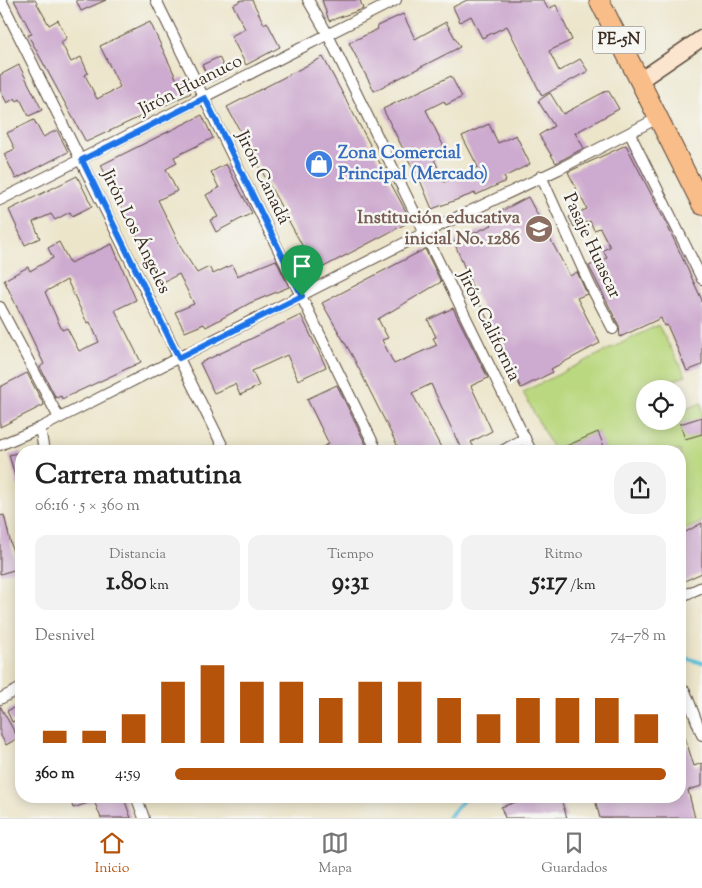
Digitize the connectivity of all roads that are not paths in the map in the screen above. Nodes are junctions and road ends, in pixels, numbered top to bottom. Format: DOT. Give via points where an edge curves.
graph roads {
  1 [pos="1,0"];
  2 [pos="156,0"];
  3 [pos="308,0"];
  4 [pos="396,0"];
  5 [pos="599,0"];
  6 [pos="327,33"];
  7 [pos="702,38"];
  8 [pos="640,81"];
  9 [pos="205,98"];
  10 [pos="658,118"];
  11 [pos="630,134"];
  12 [pos="82,160"];
  13 [pos="541,176"];
  14 [pos="0,200"];
  15 [pos="702,205"];
  16 [pos="424,233"];
  17 [pos="702,279"];
  18 [pos="302,296"];
  19 [pos="0,307"];
  20 [pos="613,330"];
  21 [pos="179,358"];
  22 [pos="59,418"];
  23 [pos="40,428"];
  24 [pos="525,438"];
  25 [pos="0,445"];
  26 [pos="43,445"];
  27 [pos="222,445"];
  28 [pos="374,445"];
  29 [pos="513,445"];
  30 [pos="528,445"];
  31 [pos="702,587"];
  32 [pos="686,594"];
  33 [pos="15,691"];
  34 [pos="686,694"];
  35 [pos="0,699"];
  36 [pos="702,735"];
  37 [pos="139,803"];
  38 [pos="144,818"];
  1 -- 12 [label="street, Jirón Los Ángeles"];
  2 -- 9 [label="street, Jirón Canadá"];
  3 -- 6 [label="street, Jirón California"];
  4 -- 6 [label="street, Jirón Huanuco"];
  5 -- 8 [label="highway, PE-5N"];
  6 -- 9 [label="street, Jirón Huanuco"];
  6 -- 16 [label="street, Jirón California"];
  7 -- 8 [label="street"];
  8 -- 10 [label="highway, PE-5N"];
  9 -- 12 [label="street, Jirón Huanuco"];
  9 -- 18 [label="street, Jirón Canadá"];
  10 -- 11 [label="street"];
  10 -- 15 [label="highway, PE-5N"];
  11 -- 13 [label="street"];
  11 -- 17 [label="street"];
  12 -- 14 [label="street, Jirón Huanuco"];
  12 -- 21 [label="street, Jirón Los Ángeles"];
  13 -- 16 [label="street"];
  13 -- 20 [label="street, Pasaje Huascar"];
  16 -- 18 [label="street"];
  16 -- 24 [label="street, Jirón California"];
  18 -- 21 [label="street"];
  18 -- 28 [label="street, Jirón Canadá"];
  19 -- 22 [label="street"];
  21 -- 22 [label="street"];
  21 -- 27 [label="street, Jirón Los Ángeles"];
  22 -- 23 [label="street"];
  23 -- 25 [label="street"];
  23 -- 26 [label="street"];
  24 -- 29 [label="street"];
  24 -- 30 [label="street, Jirón California"];
  31 -- 32 [label="street"];
  33 -- 35 [label="street"];
  34 -- 36 [label="street"];
  37 -- 38 [label="street"];
}
